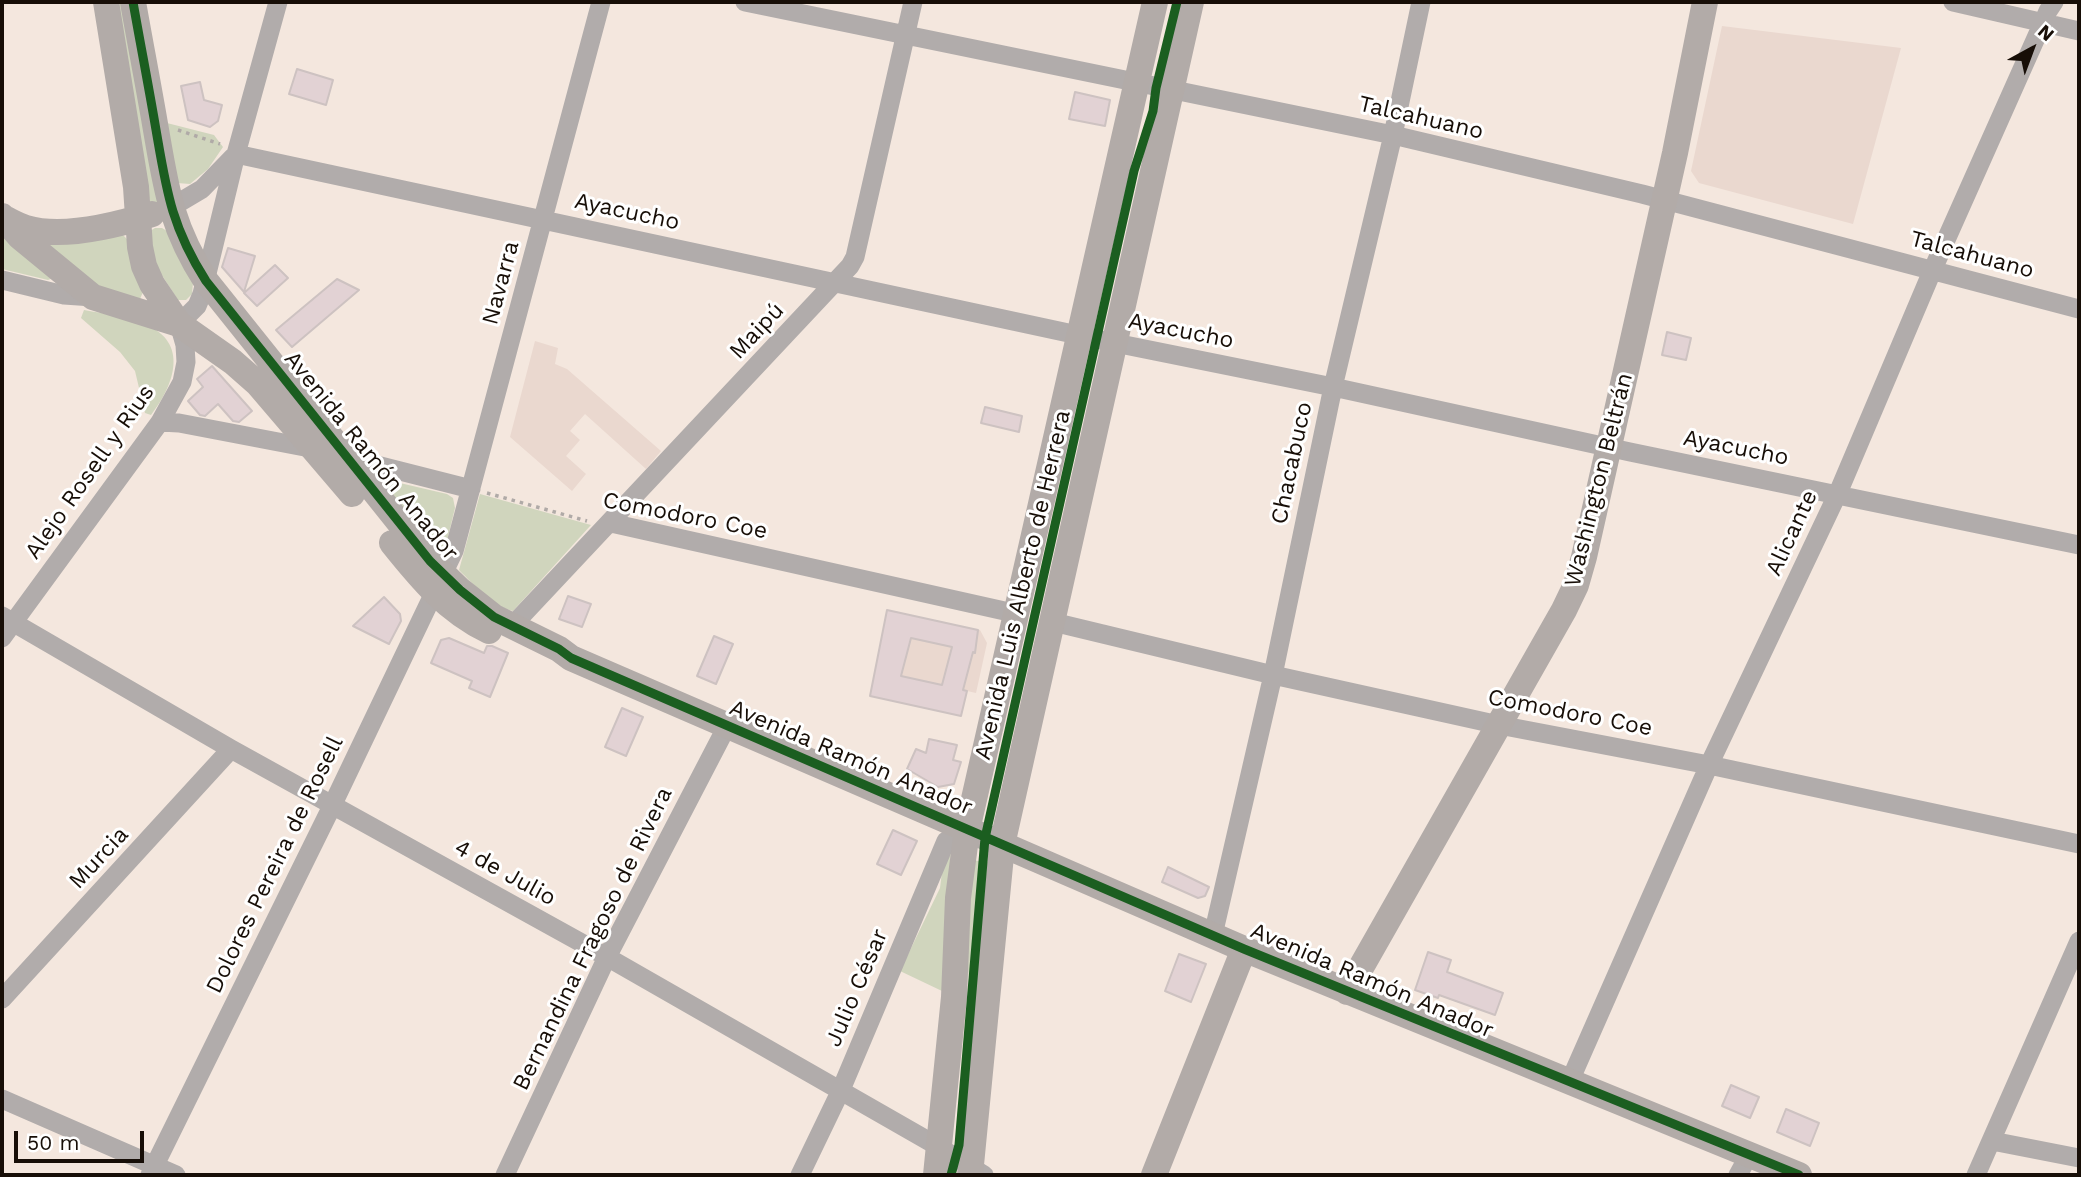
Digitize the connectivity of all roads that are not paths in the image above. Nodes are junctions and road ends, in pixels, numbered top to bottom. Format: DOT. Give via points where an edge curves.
graph roads {
  1 [pos="106,2"];
  2 [pos="133,2"];
  3 [pos="278,2"];
  4 [pos="601,2"];
  5 [pos="745,2"];
  6 [pos="913,2"];
  7 [pos="1155,2"];
  8 [pos="1191,2"];
  9 [pos="1421,2"];
  10 [pos="1705,2"];
  11 [pos="1953,2"];
  12 [pos="2054,2"];
  13 [pos="2043,23"];
  14 [pos="2079,31"];
  15 [pos="906,34"];
  16 [pos="1137,83"];
  17 [pos="1173,91"];
  18 [pos="1393,135"];
  19 [pos="236,154"];
  20 [pos="1664,200"];
  21 [pos="170,208"];
  22 [pos="3,217"];
  23 [pos="138,219"];
  24 [pos="542,219"];
  25 [pos="1933,269"];
  26 [pos="2,280"];
  27 [pos="206,281"];
  28 [pos="835,283"];
  29 [pos="93,297"];
  30 [pos="2079,309"];
  31 [pos="179,324"];
  32 [pos="1080,335"];
  33 [pos="1115,343"];
  34 [pos="1333,387"];
  35 [pos="160,422"];
  36 [pos="1608,447"];
  37 [pos="315,450"];
  38 [pos="345,457"];
  39 [pos="471,489"];
  40 [pos="1838,493"];
  41 [pos="611,523"];
  42 [pos="2079,545"];
  43 [pos="438,584"];
  44 [pos="1018,614"];
  45 [pos="1053,622"];
  46 [pos="5,625"];
  47 [pos="512,626"];
  48 [pos="571,658"];
  49 [pos="1273,676"];
  50 [pos="1499,725"];
  51 [pos="727,726"];
  52 [pos="231,749"];
  53 [pos="1709,765"];
  54 [pos="332,806"];
  55 [pos="967,830"];
  56 [pos="2079,844"];
  57 [pos="1002,845"];
  58 [pos="1213,935"];
  59 [pos="2079,941"];
  60 [pos="1244,949"];
  61 [pos="607,957"];
  62 [pos="1347,992"];
  63 [pos="2,999"];
  64 [pos="1569,1083"];
  65 [pos="840,1092"];
  66 [pos="2,1099"];
  67 [pos="1992,1141"];
  68 [pos="939,1147"];
  69 [pos="2079,1158"];
  70 [pos="1743,1165"];
  71 [pos="152,1171"];
  72 [pos="975,1173"];
  73 [pos="176,1175"];
  74 [pos="505,1175"];
  75 [pos="800,1175"];
  76 [pos="936,1175"];
  77 [pos="1154,1175"];
  78 [pos="1799,1175"];
  79 [pos="1976,1175"];
  1 -- 23 [label="street, Avenida Ramón Anador"];
  2 -- 21 [label="street, Avenida Ramón Anador"];
  3 -- 19 [label="street"];
  4 -- 24 [label="street, Navarra"];
  5 -- 15 [label="street, Talcahuano"];
  6 -- 15 [label="street, Maipú"];
  7 -- 16 [label="street, Avenida Luis Alberto de Herrera"];
  8 -- 17 [label="street, Avenida Luis Alberto de Herrera"];
  9 -- 18 [label="street, Chacabuco"];
  10 -- 20 [label="street, Washington Beltrán"];
  11 -- 13 [label="street"];
  12 -- 13 [label="street, Alicante"];
  13 -- 14 [label="street"];
  13 -- 25 [label="street, Alicante"];
  15 -- 16 [label="street, Talcahuano"];
  15 -- 28 [label="street, Maipú" via="855,257"];
  16 -- 17 [label="street, Talcahuano"];
  16 -- 32 [label="street, Avenida Luis Alberto de Herrera"];
  17 -- 18 [label="street, Talcahuano"];
  17 -- 33 [label="street, Avenida Luis Alberto de Herrera"];
  18 -- 20 [label="street, Talcahuano"];
  18 -- 34 [label="street, Chacabuco"];
  19 -- 21 [label="street" via="202,189"];
  19 -- 24 [label="street, Ayacucho"];
  19 -- 27 [label="street"];
  20 -- 25 [label="street, Talcahuano"];
  20 -- 36 [label="street, Washington Beltrán"];
  21 -- 23 [label="street"];
  21 -- 27 [label="street, Avenida Ramón Anador"];
  22 -- 23 [label="street" via="27,228 54,231"];
  22 -- 29 [label="street" via="20,237"];
  23 -- 31 [label="street, Avenida Ramón Anador" via="144,266"];
  24 -- 28 [label="street, Ayacucho"];
  24 -- 39 [label="street, Navarra"];
  25 -- 30 [label="street, Talcahuano"];
  25 -- 40 [label="street, Alicante"];
  26 -- 29 [label="street"];
  27 -- 31 [label="street" via="197,306"];
  27 -- 38 [label="street, Avenida Ramón Anador"];
  28 -- 32 [label="street, Ayacucho"];
  28 -- 41 [label="street, Maipú"];
  29 -- 31 [label="street"];
  31 -- 35 [label="street, Alejo Rosell y Rius" via="186,354 182,382"];
  31 -- 37 [label="street, Avenida Ramón Anador" via="258,384"];
  32 -- 33 [label="street, Ayacucho"];
  32 -- 44 [label="street, Avenida Luis Alberto de Herrera"];
  33 -- 34 [label="street, Ayacucho"];
  33 -- 45 [label="street, Avenida Luis Alberto de Herrera"];
  34 -- 36 [label="street, Ayacucho"];
  34 -- 49 [label="street, Chacabuco"];
  35 -- 37 [label="street"];
  35 -- 46 [label="street, Alejo Rosell y Rius"];
  36 -- 40 [label="street, Ayacucho"];
  36 -- 50 [label="street, Washington Beltrán" via="1576,585"];
  37 -- 43 [label="street, Avenida Ramón Anador"];
  38 -- 39 [label="street"];
  38 -- 43 [label="street, Avenida Ramón Anador"];
  39 -- 43 [label="street, Navarra" via="454,551"];
  40 -- 42 [label="street, Ayacucho"];
  40 -- 53 [label="street, Alicante"];
  41 -- 44 [label="street, Comodoro Coe"];
  41 -- 47 [label="street, Maipú"];
  43 -- 47 [label="street, Avenida Ramón Anador"];
  43 -- 48 [label="street, Avenida Ramón Anador" via="455,610 486,629 556,659"];
  43 -- 54 [label="street, Dolores Pereira de Rosell"];
  44 -- 55 [label="street, Avenida Luis Alberto de Herrera"];
  45 -- 49 [label="street, Comodoro Coe"];
  45 -- 57 [label="street, Avenida Luis Alberto de Herrera"];
  46 -- 52 [label="street, 4 de Julio"];
  47 -- 48 [label="street, Avenida Ramón Anador"];
  48 -- 51 [label="street, Avenida Ramón Anador"];
  49 -- 50 [label="street, Comodoro Coe"];
  49 -- 58 [label="street, Chacabuco"];
  50 -- 53 [label="street, Comodoro Coe"];
  50 -- 62 [label="street, Washington Beltrán"];
  51 -- 55 [label="street, Avenida Ramón Anador"];
  51 -- 61 [label="street, Bernandina Fragoso de Rivera"];
  52 -- 54 [label="street, 4 de Julio"];
  52 -- 63 [label="street, Murcia"];
  53 -- 56 [label="street, Comodoro Coe"];
  53 -- 64 [label="street, Alicante"];
  54 -- 61 [label="street, 4 de Julio"];
  54 -- 71 [label="street, Dolores Pereira de Rosell"];
  55 -- 57 [label="street, Avenida Ramón Anador"];
  55 -- 65 [label="street, Julio César" via="946,841"];
  55 -- 68 [label="street, Avenida Luis Alberto de Herrera"];
  57 -- 58 [label="street, Avenida Ramón Anador"];
  57 -- 72 [label="street, Avenida Luis Alberto de Herrera"];
  58 -- 60 [label="street, Avenida Ramón Anador"];
  59 -- 67 [label="street"];
  60 -- 62 [label="street, Avenida Ramón Anador"];
  60 -- 77 [label="street"];
  61 -- 65 [label="street, 4 de Julio"];
  61 -- 74 [label="street, Bernandina Fragoso de Rivera"];
  62 -- 64 [label="street, Avenida Ramón Anador"];
  64 -- 70 [label="street, Avenida Ramón Anador"];
  65 -- 68 [label="street, 4 de Julio"];
  65 -- 75 [label="street, Julio César"];
  66 -- 71 [label="street"];
  67 -- 69 [label="street"];
  67 -- 79 [label="street"];
  68 -- 72 [label="street, 4 de Julio"];
  68 -- 76 [label="street, Avenida Luis Alberto de Herrera"];
  70 -- 78 [label="street, Avenida Ramón Anador"];
  71 -- 73 [label="street"];
}
